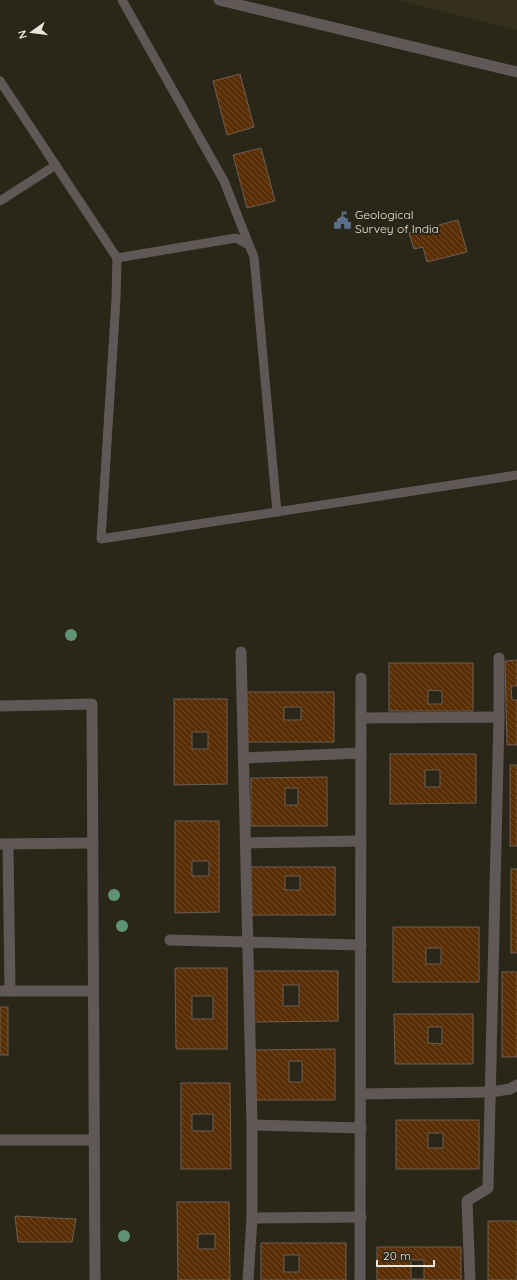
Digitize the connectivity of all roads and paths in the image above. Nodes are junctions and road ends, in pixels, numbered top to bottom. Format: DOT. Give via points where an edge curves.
graph roads {
  1 [pos="122,0"];
  2 [pos="219,0"];
  3 [pos="517,72"];
  4 [pos="0,81"];
  5 [pos="56,165"];
  6 [pos="0,201"];
  7 [pos="250,245"];
  8 [pos="117,258"];
  9 [pos="517,475"];
  10 [pos="277,512"];
  11 [pos="241,652"];
  12 [pos="499,658"];
  13 [pos="361,678"];
  14 [pos="0,706"];
  15 [pos="499,717"];
  16 [pos="361,718"];
  17 [pos="361,753"];
  18 [pos="243,758"];
  19 [pos="361,841"];
  20 [pos="246,843"];
  21 [pos="4,844"];
  22 [pos="93,844"];
  23 [pos="170,940"];
  24 [pos="248,942"];
  25 [pos="361,945"];
  26 [pos="5,991"];
  27 [pos="93,991"];
  28 [pos="515,1089"];
  29 [pos="491,1092"];
  30 [pos="361,1094"];
  31 [pos="252,1125"];
  32 [pos="361,1128"];
  33 [pos="0,1140"];
  34 [pos="94,1140"];
  35 [pos="361,1217"];
  36 [pos="252,1218"];
  37 [pos="95,1280"];
  38 [pos="248,1280"];
  39 [pos="360,1280"];
  40 [pos="470,1280"];
  1 -- 7 [label="lane" via="224,181"];
  2 -- 3 [label="street"];
  4 -- 5 [label="lane"];
  5 -- 6 [label="lane"];
  5 -- 8 [label="lane"];
  7 -- 8 [label="lane" via="236,238"];
  7 -- 10 [label="lane" via="254,257"];
  8 -- 10 [label="lane" via="101,539"];
  9 -- 10 [label="lane"];
  11 -- 18 [label="street"];
  12 -- 15 [label="street"];
  13 -- 16 [label="street"];
  14 -- 22 [label="street" via="92,704"];
  15 -- 16 [label="street"];
  15 -- 29 [label="street"];
  16 -- 17 [label="street"];
  17 -- 18 [label="street"];
  17 -- 19 [label="street"];
  18 -- 20 [label="street"];
  19 -- 20 [label="street"];
  19 -- 25 [label="street"];
  20 -- 24 [label="street"];
  21 -- 22 [label="street"];
  21 -- 26 [label="street"];
  22 -- 27 [label="street"];
  23 -- 24 [label="street"];
  24 -- 25 [label="street"];
  24 -- 31 [label="street"];
  25 -- 30 [label="street"];
  26 -- 27 [label="street"];
  27 -- 34 [label="street"];
  28 -- 29 [label="street"];
  29 -- 30 [label="street"];
  29 -- 40 [label="street" via="488,1188 467,1201"];
  30 -- 32 [label="street"];
  31 -- 32 [label="street"];
  31 -- 36 [label="street"];
  32 -- 35 [label="street"];
  33 -- 34 [label="street"];
  34 -- 37 [label="street"];
  35 -- 36 [label="street"];
  35 -- 39 [label="street"];
  36 -- 38 [label="street"];
}
